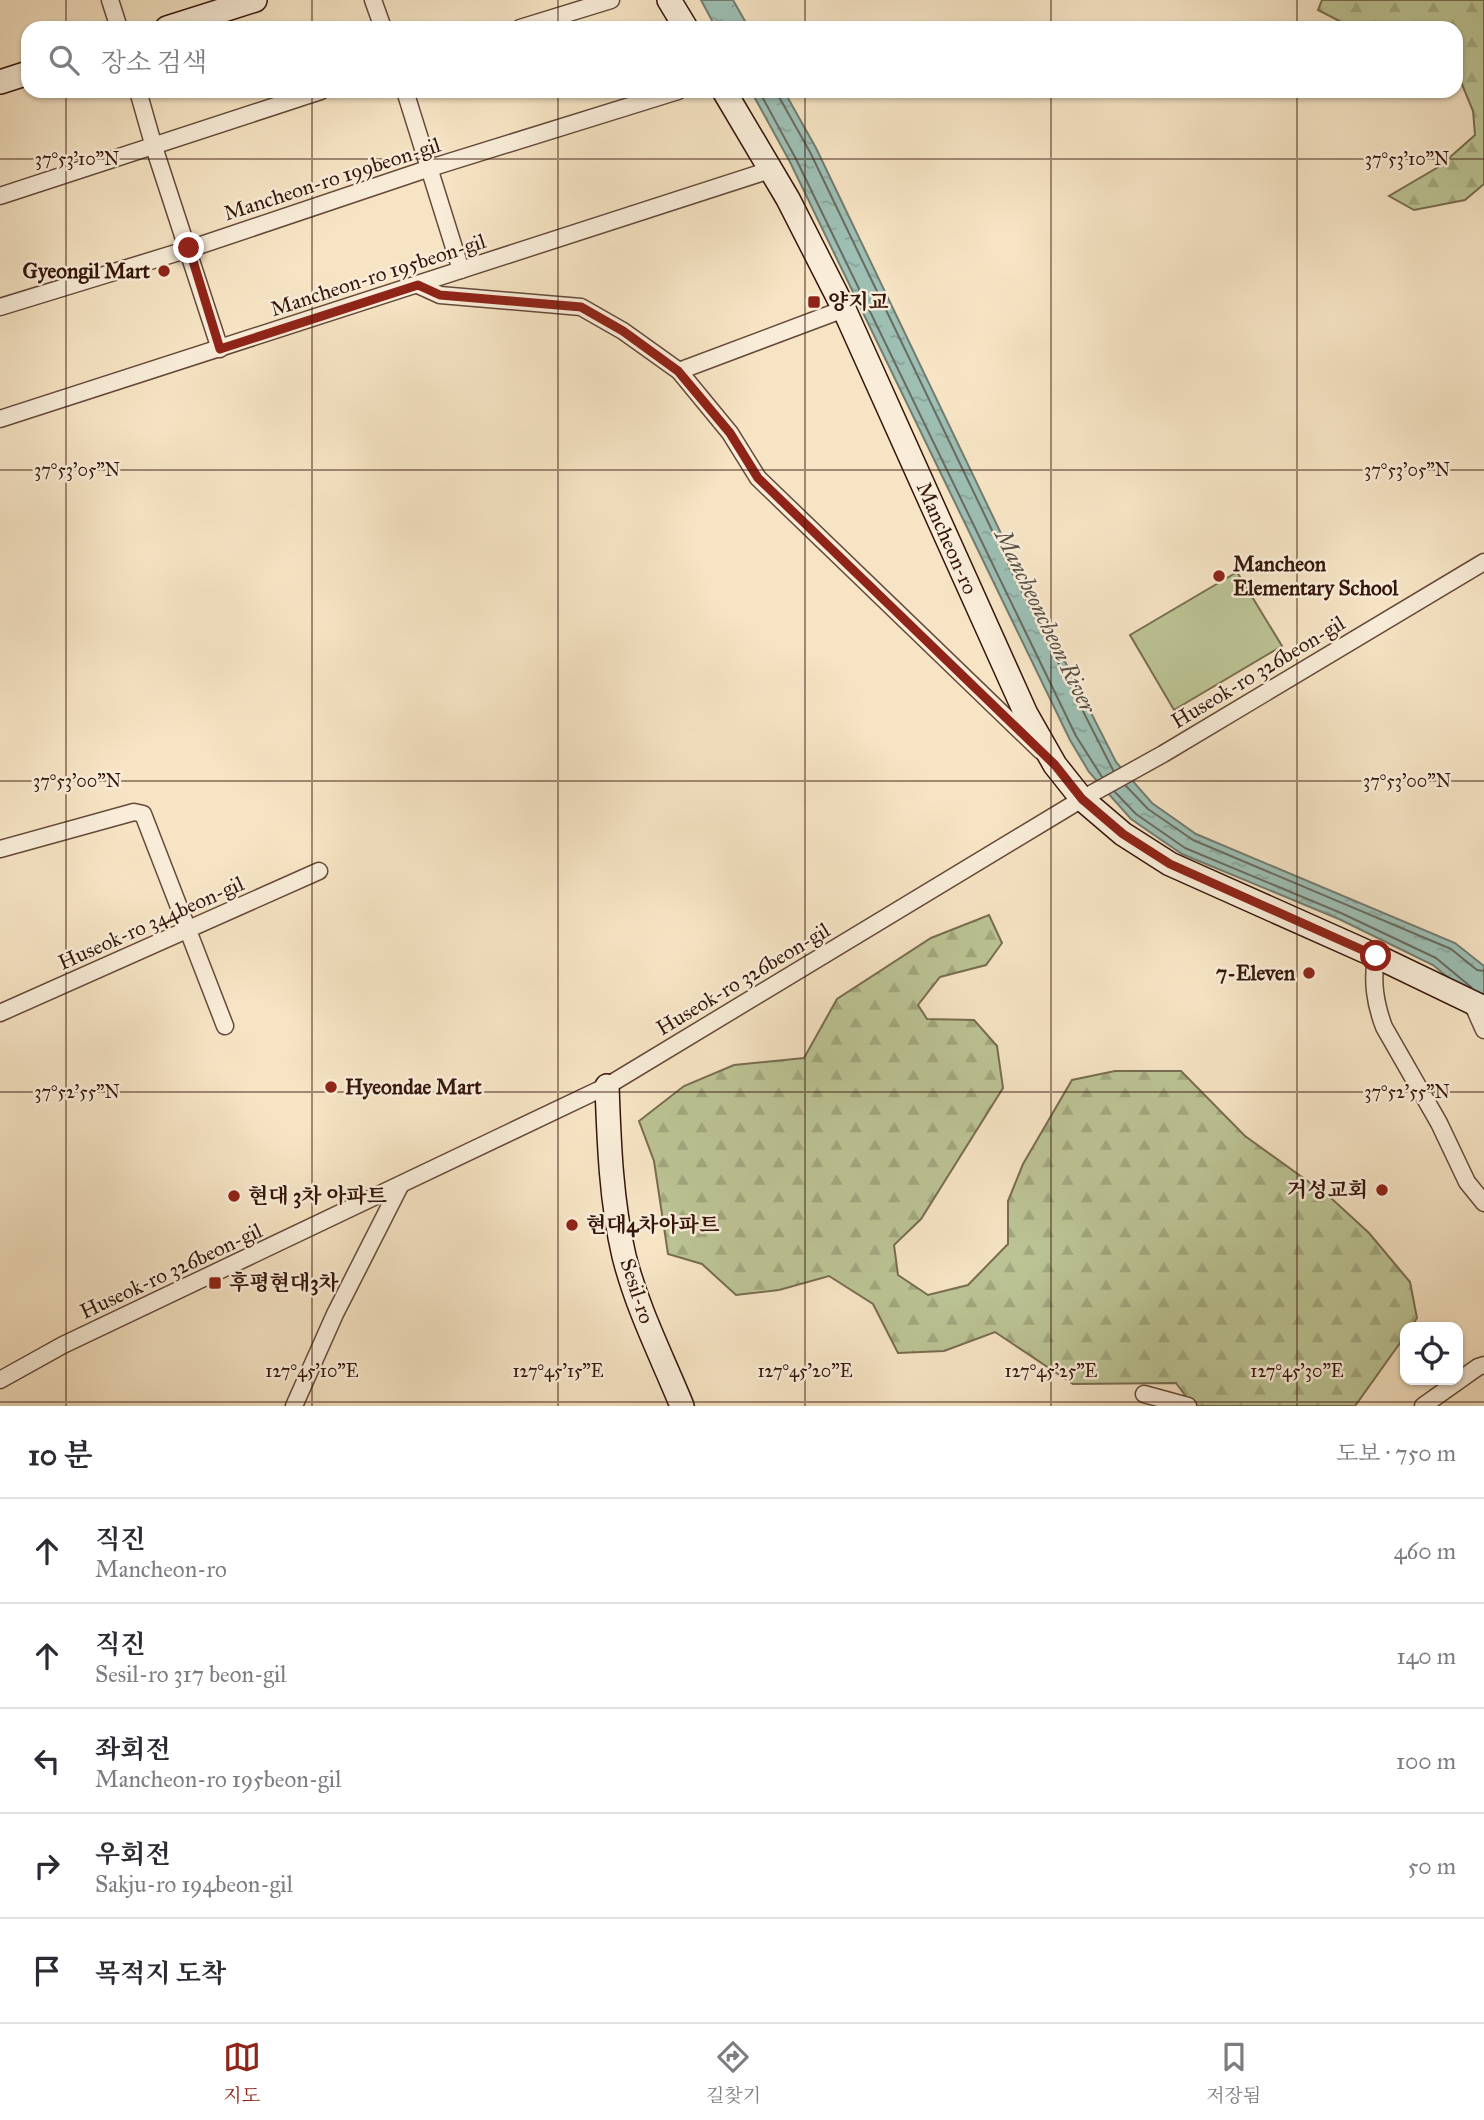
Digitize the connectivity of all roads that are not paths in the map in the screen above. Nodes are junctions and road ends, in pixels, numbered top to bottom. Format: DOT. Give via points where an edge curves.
graph roads {
  1 [pos="110,0"];
  2 [pos="255,0"];
  3 [pos="373,0"];
  4 [pos="611,0"];
  5 [pos="669,0"];
  6 [pos="118,21"];
  7 [pos="189,21"];
  8 [pos="380,21"];
  9 [pos="543,21"];
  10 [pos="682,21"];
  11 [pos="21,75"];
  12 [pos="0,82"];
  13 [pos="140,98"];
  14 [pos="300,98"];
  15 [pos="407,98"];
  16 [pos="655,98"];
  17 [pos="728,98"];
  18 [pos="153,147"];
  19 [pos="430,168"];
  20 [pos="770,170"];
  21 [pos="0,196"];
  22 [pos="189,248"];
  23 [pos="461,270"];
  24 [pos="418,285"];
  25 [pos="0,307"];
  26 [pos="844,309"];
  27 [pos="220,349"];
  28 [pos="678,371"];
  29 [pos="0,419"];
  30 [pos="1484,562"];
  31 [pos="1055,765"];
  32 [pos="1090,795"];
  33 [pos="0,849"];
  34 [pos="319,871"];
  35 [pos="188,929"];
  36 [pos="1376,956"];
  37 [pos="1481,1011"];
  38 [pos="0,1013"];
  39 [pos="225,1026"];
  40 [pos="607,1086"];
  41 [pos="400,1186"];
  42 [pos="1484,1203"];
  43 [pos="1484,1365"];
  44 [pos="0,1380"];
  45 [pos="1144,1394"];
  46 [pos="294,1406"];
  47 [pos="682,1406"];
  48 [pos="1188,1406"];
  49 [pos="1423,1406"];
  1 -- 6 [label="street"];
  2 -- 7 [label="street"];
  3 -- 8 [label="street"];
  4 -- 9 [label="street"];
  5 -- 10 [label="street"];
  11 -- 12 [label="street"];
  13 -- 18 [label="street"];
  14 -- 18 [label="street"];
  15 -- 19 [label="street"];
  16 -- 19 [label="street, Mancheon-ro 199beon-gil"];
  17 -- 20 [label="street, Mancheon-ro"];
  18 -- 21 [label="street"];
  18 -- 22 [label="street"];
  19 -- 22 [label="street, Mancheon-ro 199beon-gil"];
  19 -- 23 [label="street"];
  20 -- 23 [label="street, Mancheon-ro 195beon-gil"];
  20 -- 26 [label="street, Mancheon-ro"];
  22 -- 25 [label="street, Mancheon-ro 199beon-gil"];
  22 -- 27 [label="street"];
  23 -- 24 [label="street, Mancheon-ro 195beon-gil"];
  24 -- 27 [label="street, Mancheon-ro 195beon-gil"];
  24 -- 28 [label="street, Mancheon-ro" via="440,295 581,307"];
  26 -- 28 [label="street"];
  26 -- 31 [label="street, Mancheon-ro" via="1026,714"];
  27 -- 29 [label="street, Mancheon-ro 195beon-gil"];
  28 -- 31 [label="street, Mancheon-ro" via="730,433 758,478"];
  30 -- 32 [label="street, Huseok-ro 326beon-gil"];
  31 -- 32 [label="street, Mancheon-ro"];
  32 -- 36 [label="street, Mancheon-ro" via="1123,834 1170,864"];
  32 -- 40 [label="street, Huseok-ro 326beon-gil"];
  33 -- 35 [label="street" via="134,812 143,814"];
  34 -- 35 [label="street, Huseok-ro 344beon-gil"];
  35 -- 38 [label="street, Huseok-ro 344beon-gil"];
  35 -- 39 [label="street"];
  36 -- 37 [label="street, Mancheon-ro"];
  36 -- 42 [label="street" via="1373,978 1384,1027 1467,1182"];
  40 -- 41 [label="street, Huseok-ro 326beon-gil"];
  40 -- 47 [label="street, Sesil-ro" via="610,1165 624,1256"];
  41 -- 44 [label="street, Huseok-ro 326beon-gil" via="63,1345"];
  41 -- 46 [label="street"];
  43 -- 49 [label="street"];
  45 -- 48 [label="street"];
}
